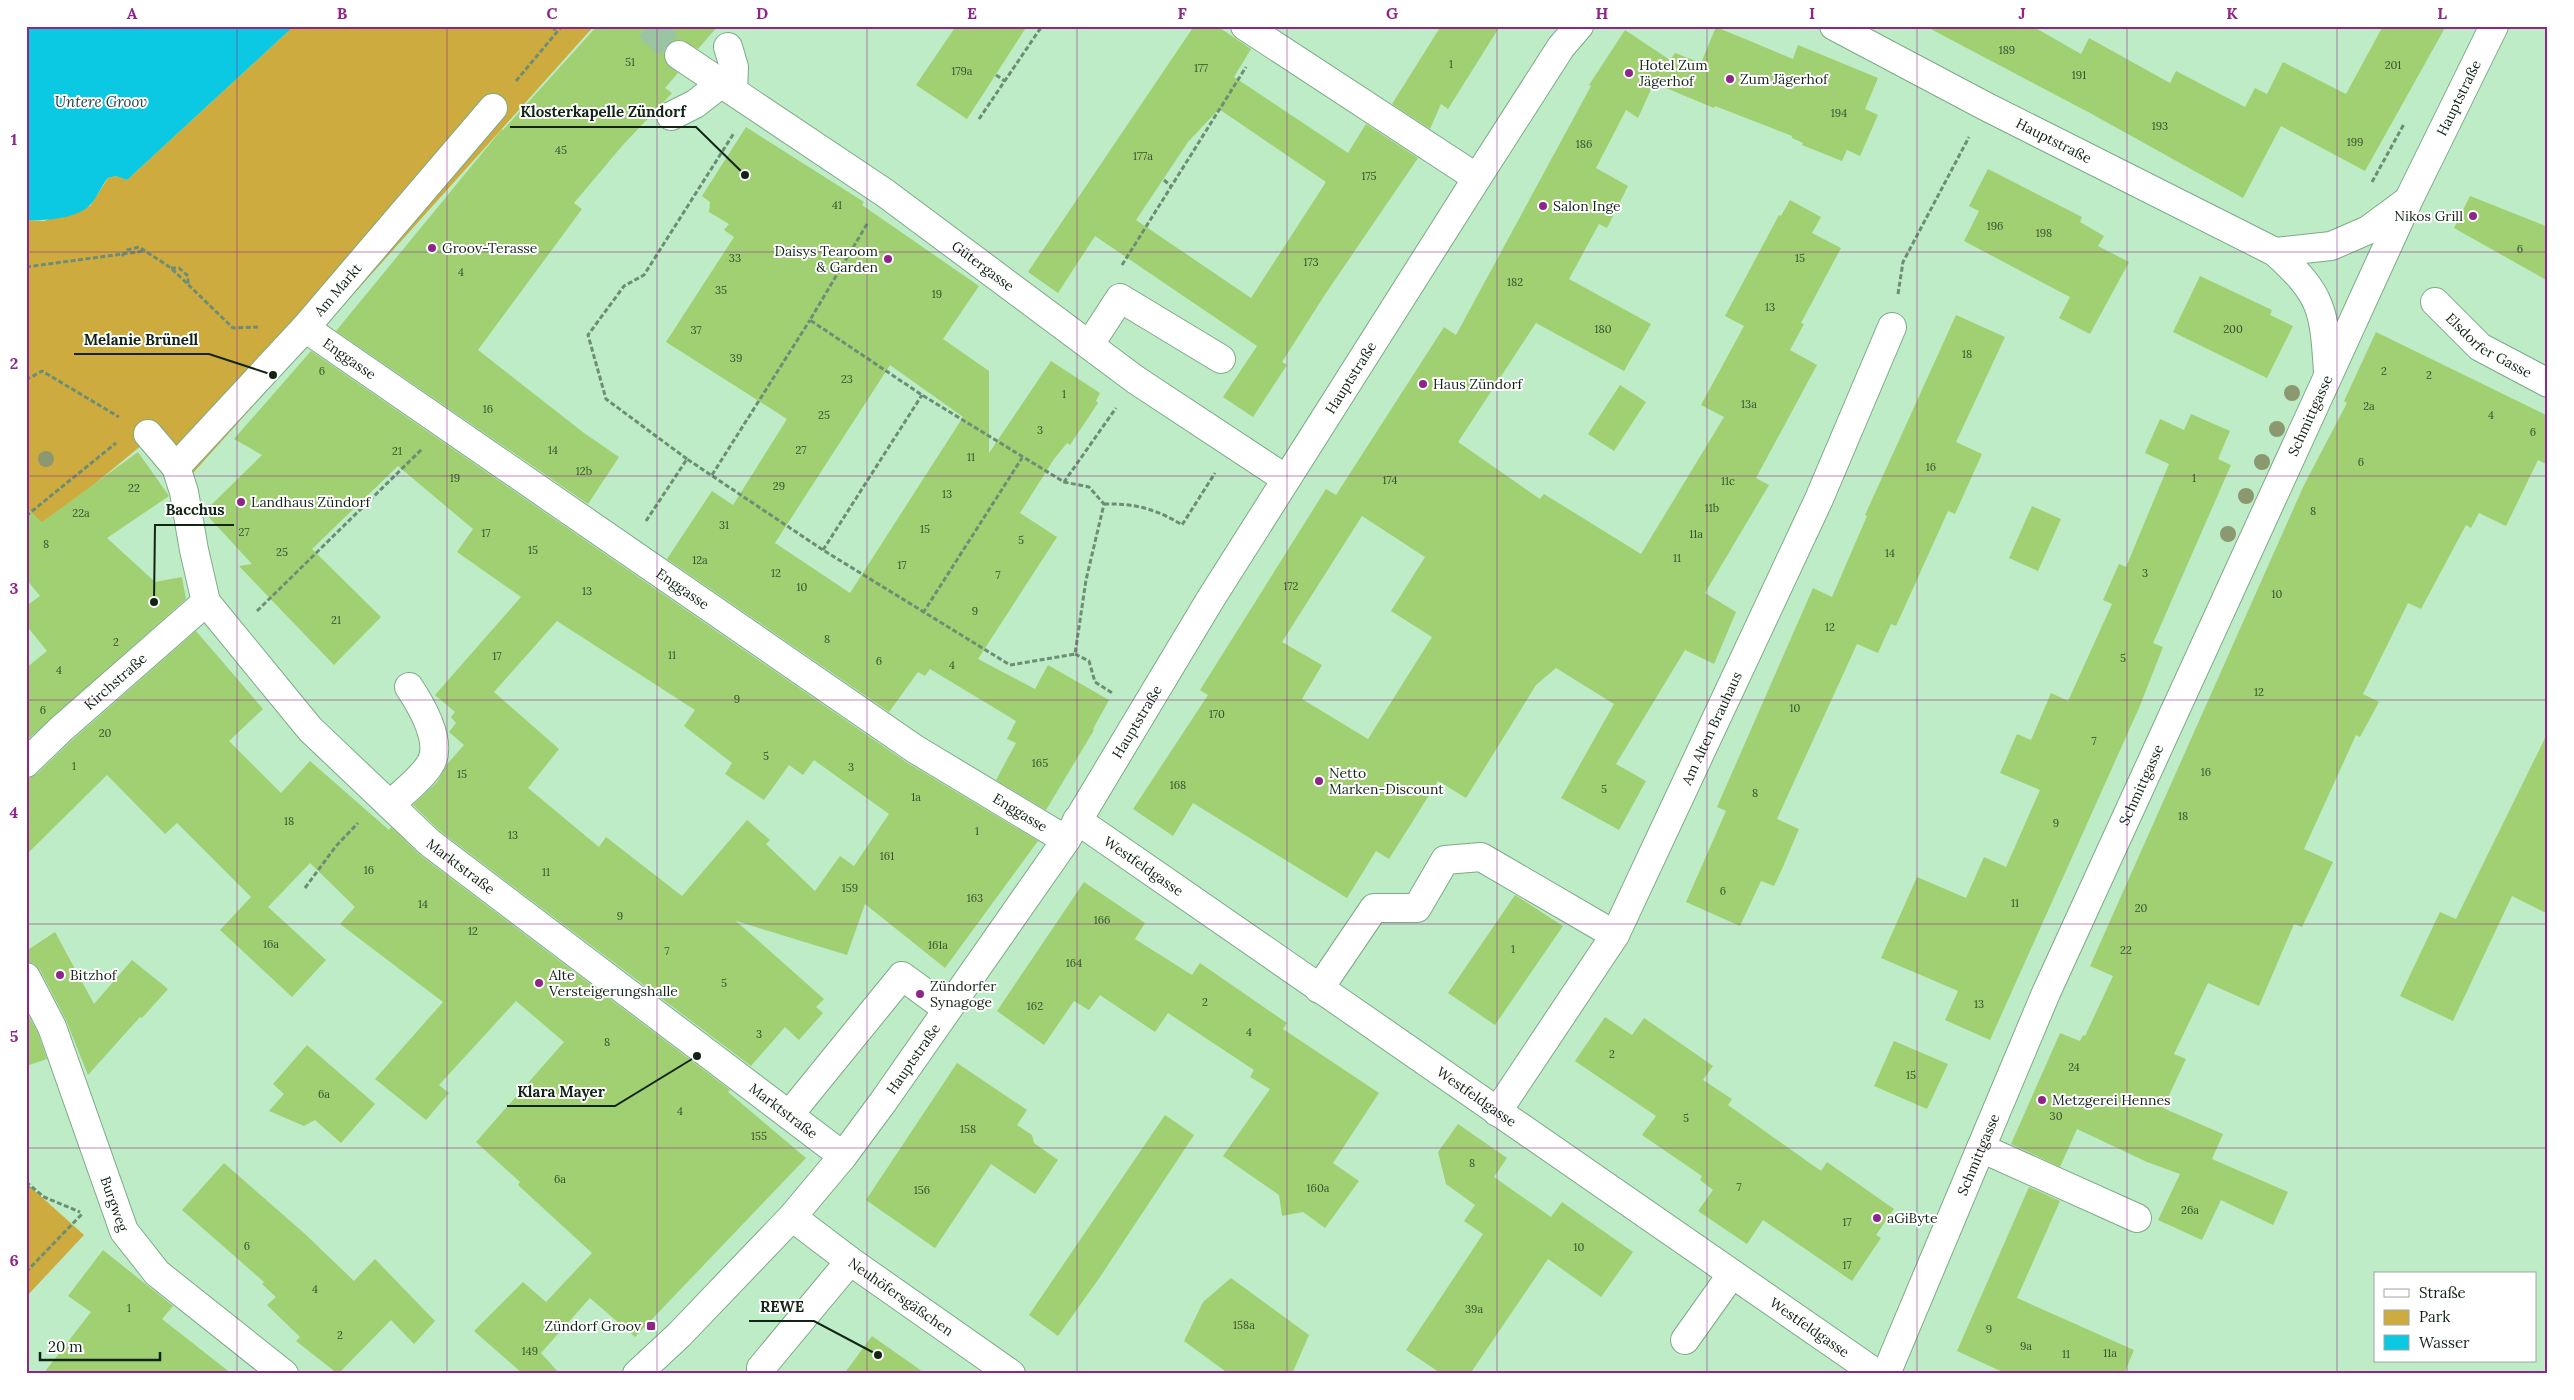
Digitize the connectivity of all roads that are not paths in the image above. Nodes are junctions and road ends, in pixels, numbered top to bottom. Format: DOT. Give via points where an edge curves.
graph roads {
  1 [pos="1579,26"];
  2 [pos="1834,26"];
  3 [pos="2494,26"];
  4 [pos="1254,32"];
  5 [pos="728,47"];
  6 [pos="679,55"];
  7 [pos="728,87"];
  8 [pos="493,108"];
  9 [pos="671,116"];
  10 [pos="1477,178"];
  11 [pos="2409,199"];
  12 [pos="2275,252"];
  13 [pos="2434,302"];
  14 [pos="1892,327"];
  15 [pos="304,328"];
  16 [pos="1090,344"];
  17 [pos="1221,360"];
  18 [pos="2328,377"];
  19 [pos="2548,383"];
  20 [pos="148,434"];
  21 [pos="180,479"];
  22 [pos="1286,479"];
  23 [pos="206,602"];
  24 [pos="408,687"];
  25 [pos="26,763"];
  26 [pos="386,801"];
  27 [pos="1071,830"];
  28 [pos="1615,935"];
  29 [pos="26,977"];
  30 [pos="1320,989"];
  31 [pos="947,1009"];
  32 [pos="1497,1112"];
  33 [pos="789,1115"];
  34 [pos="1981,1148"];
  35 [pos="843,1156"];
  36 [pos="792,1217"];
  37 [pos="2137,1218"];
  38 [pos="850,1262"];
  39 [pos="1732,1274"];
  40 [pos="1685,1340"];
  41 [pos="761,1368"];
  42 [pos="284,1374"];
  43 [pos="637,1374"];
  44 [pos="1011,1374"];
  45 [pos="1876,1374"];
  46 [pos="1886,1374"];
  1 -- 10 [label="street, Hauptstraße"];
  2 -- 12 [label="street, Hauptstraße"];
  3 -- 11 [label="street, Hauptstraße"];
  4 -- 10 [label="street"];
  5 -- 7 [label="street" via="734,67"];
  6 -- 7 [label="street, Gütergasse"];
  7 -- 9 [label="street"];
  7 -- 16 [label="street, Gütergasse" via="885,193"];
  8 -- 15 [label="street, Am Markt"];
  10 -- 22 [label="street, Hauptstraße"];
  11 -- 12 [label="street, Hauptstraße" via="2368,230 2331,246"];
  11 -- 18 [label="street, Schmittgasse"];
  12 -- 18 [label="street, Hauptstraße" via="2302,276 2316,297 2325,324"];
  13 -- 19 [label="street, Elsdorfer Gasse" via="2480,348"];
  14 -- 28 [label="street, Am Alten Brauhaus" via="1819,499"];
  15 -- 21 [label="street, Am Markt"];
  15 -- 27 [label="street, Enggasse" via="915,749"];
  16 -- 17 [label="street" via="1120,298"];
  16 -- 22 [label="street, Gütergasse" via="1136,380"];
  18 -- 34 [label="street, Schmittgasse" via="2046,993"];
  20 -- 21 [label="street"];
  21 -- 23 [label="street, Marktstraße"];
  22 -- 27 [label="street, Hauptstraße"];
  23 -- 25 [label="street, Kirchstraße"];
  23 -- 26 [label="street, Marktstraße" via="310,729"];
  24 -- 26 [label="street" via="426,712 433,751 430,765"];
  26 -- 33 [label="street, Marktstraße" via="430,843"];
  27 -- 30 [label="street, Westfeldgasse"];
  27 -- 31 [label="street, Hauptstraße"];
  28 -- 30 [label="street" via="1481,857 1445,860 1417,908 1374,908"];
  28 -- 32 [label="street, Am Alten Brauhaus"];
  29 -- 42 [label="street, Burgweg" via="52,1027 124,1231 157,1274"];
  30 -- 32 [label="street, Westfeldgasse"];
  31 -- 33 [label="street" via="902,976"];
  31 -- 35 [label="street, Hauptstraße"];
  32 -- 39 [label="street, Westfeldgasse"];
  33 -- 35 [label="street, Marktstraße"];
  34 -- 37 [label="street"];
  34 -- 46 [label="street, Schmittgasse"];
  35 -- 36 [label="street, Hauptstraße"];
  36 -- 38 [label="street, Neuhöfersgäßchen"];
  36 -- 43 [label="street, Hauptstraße"];
  38 -- 41 [label="street"];
  38 -- 44 [label="street, Neuhöfersgäßchen"];
  39 -- 40 [label="street"];
  39 -- 45 [label="street, Westfeldgasse"];
}
